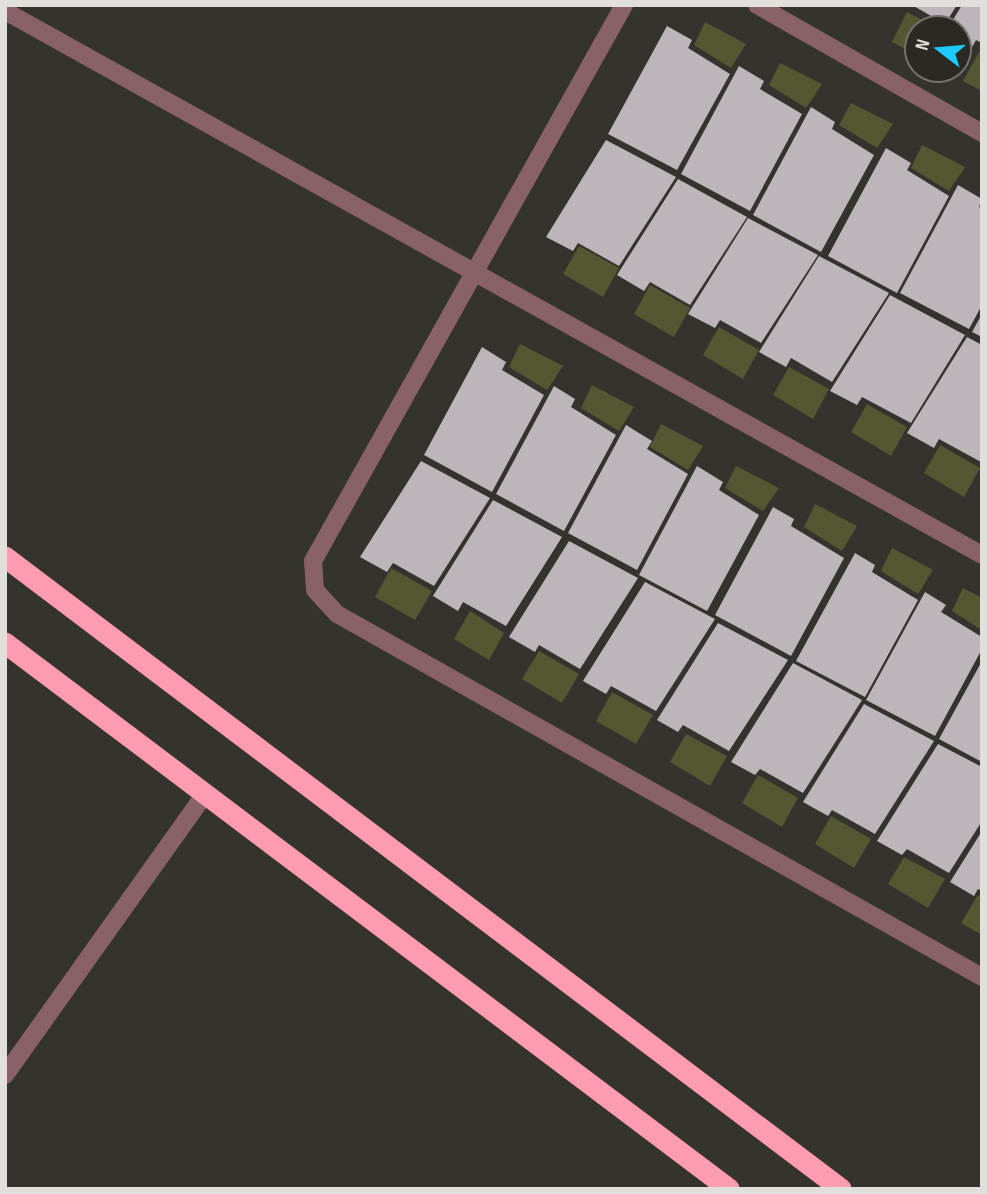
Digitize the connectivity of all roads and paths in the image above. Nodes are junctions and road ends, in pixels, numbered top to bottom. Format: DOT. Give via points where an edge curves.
graph roads {
  1 [pos="624,5"];
  2 [pos="757,5"];
  3 [pos="5,11"];
  4 [pos="982,133"];
  5 [pos="474,272"];
  6 [pos="982,555"];
  7 [pos="5,557"];
  8 [pos="5,643"];
  9 [pos="205,794"];
  10 [pos="982,977"];
  11 [pos="5,1075"];
  12 [pos="729,1189"];
  13 [pos="841,1189"];
  1 -- 5 [label="street"];
  2 -- 4 [label="street"];
  3 -- 5 [label="street"];
  5 -- 6 [label="street"];
  5 -- 10 [label="street" via="313,561 315,590 337,614"];
  7 -- 13 [label="highway"];
  8 -- 9 [label="highway"];
  9 -- 11 [label="street"];
  9 -- 12 [label="highway"];
}
